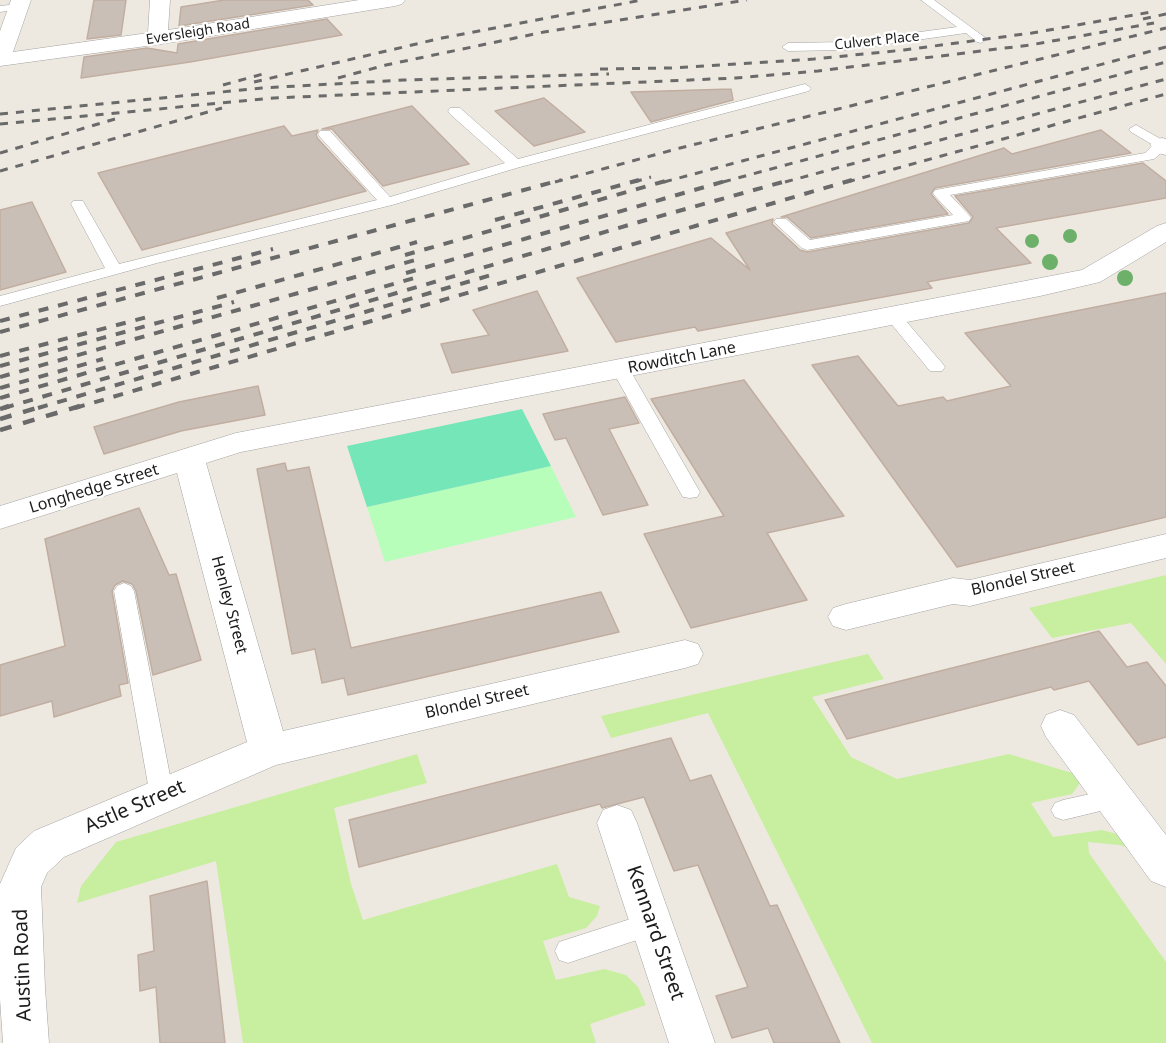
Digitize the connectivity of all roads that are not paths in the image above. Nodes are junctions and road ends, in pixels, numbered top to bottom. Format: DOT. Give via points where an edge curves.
graph roads {
  1 [pos="160,0"];
  2 [pos="395,0"];
  3 [pos="927,0"];
  4 [pos="13,5"];
  5 [pos="965,30"];
  6 [pos="161,38"];
  7 [pos="981,39"];
  8 [pos="788,48"];
  9 [pos="0,60"];
  10 [pos="805,88"];
  11 [pos="456,111"];
  12 [pos="1136,129"];
  13 [pos="325,134"];
  14 [pos="1165,145"];
  15 [pos="515,164"];
  16 [pos="387,202"];
  17 [pos="78,204"];
  18 [pos="781,222"];
  19 [pos="1166,231"];
  20 [pos="114,270"];
  21 [pos="0,301"];
  22 [pos="894,317"];
  23 [pos="936,367"];
  24 [pos="621,370"];
  25 [pos="189,459"];
  26 [pos="690,492"];
  27 [pos="0,518"];
  28 [pos="1166,546"];
  29 [pos="124,591"];
  30 [pos="846,617"];
  31 [pos="685,654"];
  32 [pos="1060,726"];
  33 [pos="269,750"];
  34 [pos="162,796"];
  35 [pos="1113,799"];
  36 [pos="1063,810"];
  37 [pos="618,824"];
  38 [pos="1166,868"];
  39 [pos="20,887"];
  40 [pos="652,924"];
  41 [pos="568,951"];
  42 [pos="26,1043"];
  43 [pos="692,1043"];
  1 -- 6 [label="street"];
  2 -- 6 [label="street, Eversleigh Road"];
  3 -- 5 [label="lane"];
  4 -- 9 [label="street"];
  5 -- 7 [label="lane"];
  5 -- 8 [label="lane, Culvert Place" via="857,45"];
  6 -- 9 [label="street, Eversleigh Road"];
  10 -- 15 [label="lane"];
  11 -- 15 [label="lane"];
  12 -- 14 [label="lane"];
  13 -- 16 [label="lane"];
  14 -- 18 [label="lane" via="1149,156 940,193 964,218 807,245"];
  15 -- 16 [label="lane"];
  16 -- 20 [label="lane"];
  17 -- 20 [label="lane"];
  19 -- 22 [label="street, Rowditch Lane" via="1091,276"];
  20 -- 21 [label="lane"];
  22 -- 23 [label="lane"];
  22 -- 24 [label="street, Rowditch Lane"];
  24 -- 25 [label="street, Rowditch Lane" via="236,442"];
  24 -- 26 [label="lane"];
  25 -- 27 [label="street, Longhedge Street"];
  25 -- 33 [label="street, Henley Street"];
  28 -- 30 [label="street, Blondel Street" via="970,593 953,591"];
  29 -- 34 [label="lane"];
  31 -- 33 [label="street, Blondel Street"];
  32 -- 35 [label="street"];
  33 -- 34 [label="street, Astle Street"];
  34 -- 39 [label="street, Astle Street" via="49,844 31,861"];
  35 -- 36 [label="lane"];
  35 -- 38 [label="street"];
  37 -- 40 [label="street, Kennard Street"];
  39 -- 42 [label="street, Austin Road"];
  40 -- 41 [label="lane"];
  40 -- 43 [label="street, Kennard Street"];
}
